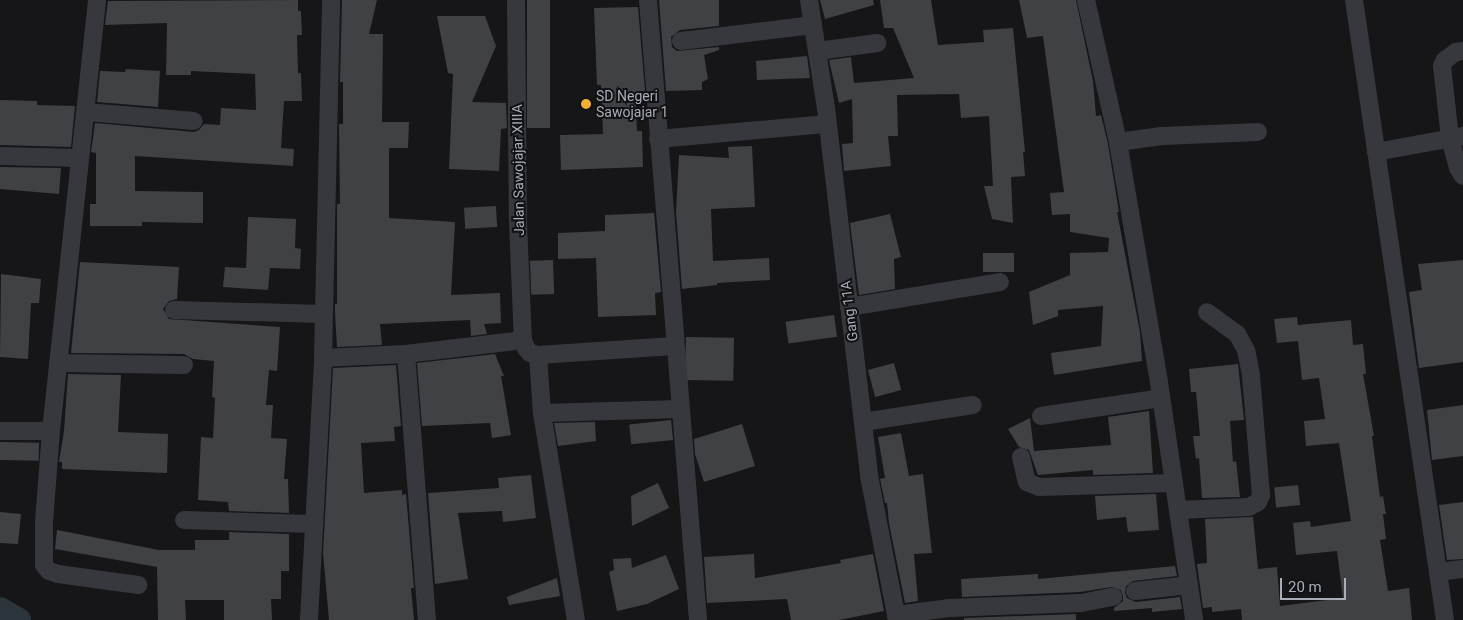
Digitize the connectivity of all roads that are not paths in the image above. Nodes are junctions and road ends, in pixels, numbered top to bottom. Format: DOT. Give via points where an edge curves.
graph roads {
  1 [pos="97,0"];
  2 [pos="331,0"];
  3 [pos="516,0"];
  4 [pos="648,0"];
  5 [pos="809,0"];
  6 [pos="1086,0"];
  7 [pos="1354,0"];
  8 [pos="812,25"];
  9 [pos="681,41"];
  10 [pos="877,43"];
  11 [pos="818,51"];
  12 [pos="1463,51"];
  13 [pos="86,112"];
  14 [pos="194,120"];
  15 [pos="827,124"];
  16 [pos="1258,132"];
  17 [pos="1457,137"];
  18 [pos="658,139"];
  19 [pos="1118,142"];
  20 [pos="1376,152"];
  21 [pos="0,156"];
  22 [pos="80,158"];
  23 [pos="1463,176"];
  24 [pos="1000,282"];
  25 [pos="849,307"];
  26 [pos="174,310"];
  27 [pos="1207,312"];
  28 [pos="323,314"];
  29 [pos="523,340"];
  30 [pos="674,346"];
  31 [pos="406,354"];
  32 [pos="538,355"];
  33 [pos="323,358"];
  34 [pos="58,363"];
  35 [pos="184,365"];
  36 [pos="1161,398"];
  37 [pos="973,405"];
  38 [pos="680,409"];
  39 [pos="542,413"];
  40 [pos="1041,416"];
  41 [pos="863,422"];
  42 [pos="0,431"];
  43 [pos="51,431"];
  44 [pos="1021,457"];
  45 [pos="1174,483"];
  46 [pos="1178,510"];
  47 [pos="184,520"];
  48 [pos="313,524"];
  49 [pos="1463,569"];
  50 [pos="1438,572"];
  51 [pos="138,585"];
  52 [pos="1189,585"];
  53 [pos="1135,591"];
  54 [pos="1113,597"];
  55 [pos="897,617"];
  56 [pos="309,620"];
  57 [pos="427,620"];
  58 [pos="576,620"];
  59 [pos="698,620"];
  60 [pos="1190,620"];
  61 [pos="1445,620"];
  1 -- 13 [label="street"];
  2 -- 28 [label="street"];
  3 -- 29 [label="street, Jalan Sawojajar XIIIA" via="518,223"];
  4 -- 18 [label="street"];
  5 -- 8 [label="street, Gang 11A"];
  6 -- 19 [label="street"];
  7 -- 20 [label="street"];
  8 -- 9 [label="street"];
  8 -- 11 [label="street, Gang 11A"];
  10 -- 11 [label="street"];
  11 -- 15 [label="street, Gang 11A"];
  12 -- 17 [label="street" via="1456,52 1442,66"];
  13 -- 14 [label="street"];
  13 -- 22 [label="street"];
  15 -- 18 [label="street"];
  15 -- 25 [label="street, Gang 11A"];
  16 -- 19 [label="street" via="1162,136"];
  17 -- 20 [label="street"];
  17 -- 23 [label="street" via="1456,163"];
  18 -- 30 [label="street"];
  19 -- 36 [label="street"];
  20 -- 50 [label="street"];
  21 -- 22 [label="street"];
  22 -- 34 [label="street"];
  24 -- 25 [label="street"];
  25 -- 41 [label="street, Gang 11A"];
  26 -- 28 [label="street"];
  27 -- 46 [label="street" via="1237,334 1246,350 1261,495 1258,502 1249,507"];
  28 -- 33 [label="street"];
  29 -- 31 [label="street"];
  29 -- 32 [label="street" via="530,353"];
  30 -- 32 [label="street"];
  30 -- 38 [label="street"];
  31 -- 33 [label="street"];
  31 -- 57 [label="street"];
  32 -- 39 [label="street"];
  33 -- 48 [label="street"];
  34 -- 35 [label="street"];
  34 -- 43 [label="street"];
  36 -- 40 [label="street"];
  36 -- 45 [label="street"];
  37 -- 41 [label="street"];
  38 -- 39 [label="street"];
  38 -- 59 [label="street"];
  39 -- 58 [label="street"];
  41 -- 55 [label="street, Gang 11A" via="870,482"];
  42 -- 43 [label="street"];
  43 -- 51 [label="street" via="44,565 49,572 58,574"];
  44 -- 45 [label="street" via="1027,482 1039,487"];
  45 -- 46 [label="street"];
  46 -- 52 [label="street"];
  47 -- 48 [label="street"];
  48 -- 56 [label="street"];
  49 -- 50 [label="street"];
  50 -- 61 [label="street"];
  52 -- 53 [label="street"];
  52 -- 60 [label="street"];
  54 -- 55 [label="street" via="1080,603 948,608"];
}
